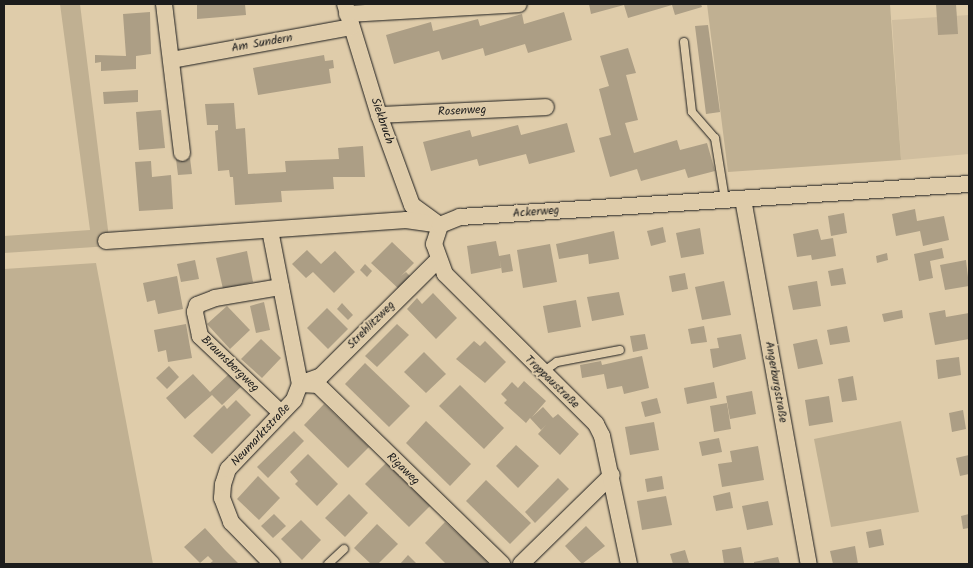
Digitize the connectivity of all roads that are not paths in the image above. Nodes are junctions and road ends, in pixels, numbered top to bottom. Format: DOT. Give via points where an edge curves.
graph roads {
  1 [pos="164,4"];
  2 [pos="519,4"];
  3 [pos="348,15"];
  4 [pos="684,42"];
  5 [pos="172,60"];
  6 [pos="546,107"];
  7 [pos="379,114"];
  8 [pos="182,153"];
  9 [pos="969,184"];
  10 [pos="743,199"];
  11 [pos="725,200"];
  12 [pos="440,225"];
  13 [pos="270,230"];
  14 [pos="106,241"];
  15 [pos="438,260"];
  16 [pos="281,287"];
  17 [pos="620,350"];
  18 [pos="543,372"];
  19 [pos="300,384"];
  20 [pos="281,413"];
  21 [pos="612,474"];
  22 [pos="344,549"];
  23 [pos="272,564"];
  24 [pos="328,564"];
  25 [pos="502,564"];
  26 [pos="521,564"];
  27 [pos="629,564"];
  28 [pos="810,564"];
  1 -- 5 [label="street"];
  2 -- 3 [label="street, Am Sundern"];
  3 -- 5 [label="street, Am Sundern"];
  3 -- 7 [label="street, Siekbruch"];
  4 -- 11 [label="lane" via="692,112 715,138"];
  5 -- 8 [label="street"];
  6 -- 7 [label="street, Rosenweg"];
  7 -- 12 [label="street, Siekbruch" via="412,205"];
  9 -- 10 [label="street, Ackerweg"];
  10 -- 11 [label="street, Ackerweg"];
  10 -- 28 [label="street, Angerburgstraße"];
  11 -- 12 [label="street, Ackerweg" via="460,217"];
  12 -- 13 [label="street, Ackerweg" via="406,220"];
  12 -- 15 [label="street, Troppaustraße" via="435,237"];
  13 -- 14 [label="street, Ackerweg"];
  13 -- 16 [label="street"];
  15 -- 18 [label="street, Troppaustraße" via="455,286"];
  15 -- 19 [label="street, Strehlitzweg" via="321,376"];
  16 -- 19 [label="street"];
  16 -- 20 [label="street, Braunsbergweg" via="215,298 197,305 195,312 200,336"];
  17 -- 18 [label="lane" via="557,362"];
  18 -- 21 [label="street, Troppaustraße" via="596,424"];
  19 -- 20 [label="street, Neumarktstraße" via="294,400"];
  19 -- 25 [label="street, Rigaweg" via="318,385"];
  20 -- 23 [label="street, Neumarktstraße" via="228,469 222,484 222,504 231,522"];
  21 -- 26 [label="street"];
  21 -- 27 [label="street, Troppaustraße"];
  22 -- 24 [label="lane"];
}
